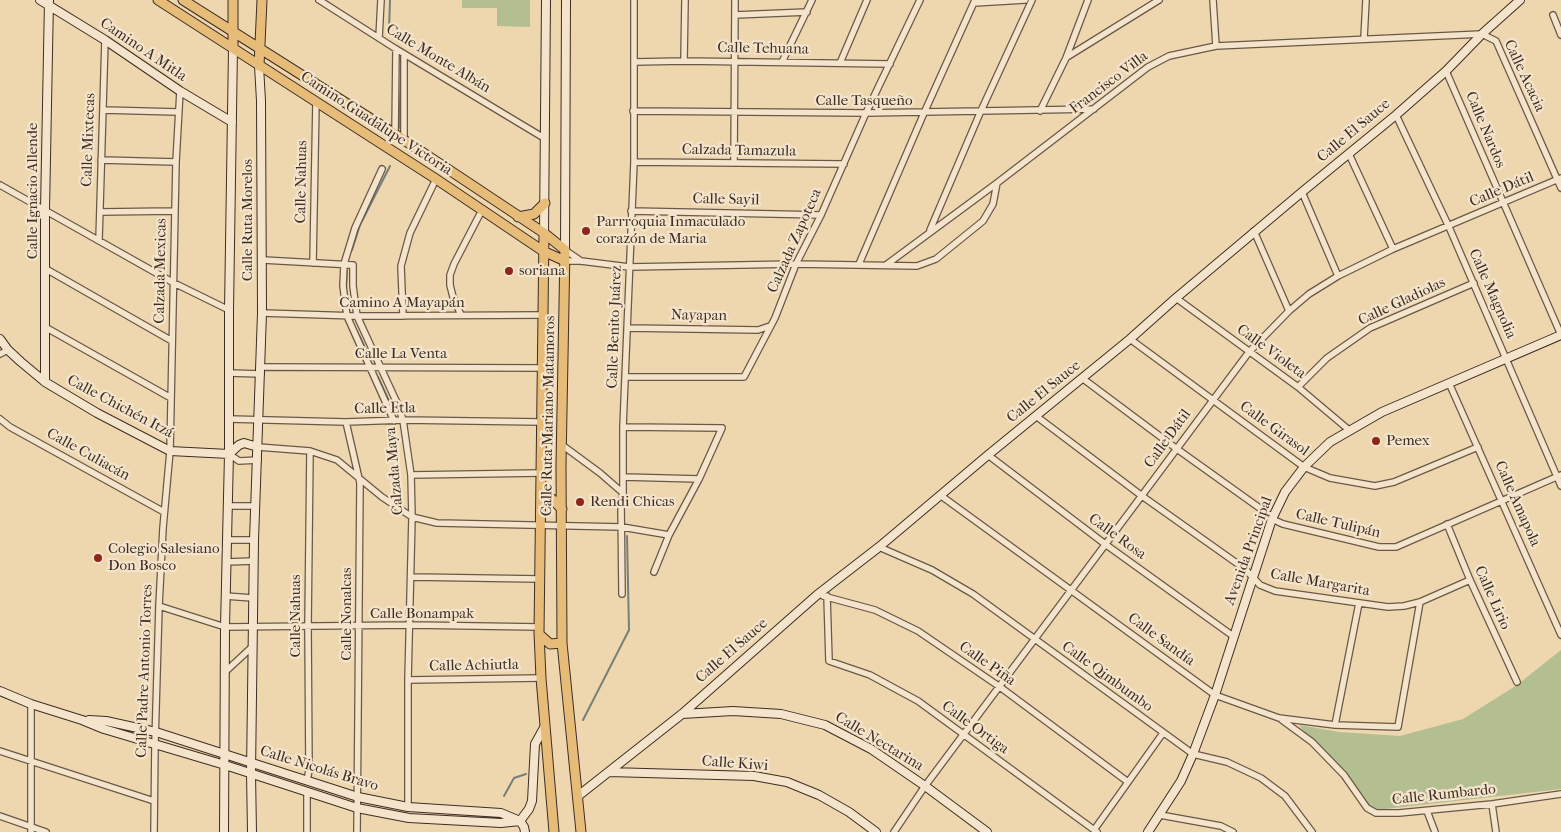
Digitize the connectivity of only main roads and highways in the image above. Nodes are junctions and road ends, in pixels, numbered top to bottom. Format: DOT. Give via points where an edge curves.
graph roads {
  1 [pos="158,0"];
  2 [pos="182,0"];
  3 [pos="233,0"];
  4 [pos="262,0"];
  5 [pos="232,32"];
  6 [pos="233,48"];
  7 [pos="261,49"];
  8 [pos="259,66"];
  9 [pos="545,203"];
  10 [pos="518,217"];
  11 [pos="544,233"];
  12 [pos="565,250"];
  13 [pos="542,251"];
  14 [pos="565,261"];
  15 [pos="541,498"];
  16 [pos="562,509"];
  17 [pos="539,630"];
  18 [pos="562,643"];
  19 [pos="554,832"];
  20 [pos="581,832"];
  1 -- 6 [label="main road, Camino Guadalupe Victoria"];
  2 -- 5 [label="main road, Camino Guadalupe Victoria"];
  3 -- 5 [label="main road"];
  4 -- 7 [label="main road"];
  5 -- 6 [label="main road"];
  5 -- 7 [label="main road, Camino Guadalupe Victoria"];
  6 -- 8 [label="main road, Camino Guadalupe Victoria"];
  7 -- 8 [label="main road"];
  7 -- 10 [label="main road, Camino Guadalupe Victoria"];
  8 -- 13 [label="main road, Camino Guadalupe Victoria"];
  9 -- 10 [label="main road" via="534,214"];
  10 -- 11 [label="main road, Camino Guadalupe Victoria"];
  11 -- 12 [label="main road, Camino Guadalupe Victoria"];
  11 -- 13 [label="main road, Calle Ruta Mariano Matamoros"];
  12 -- 14 [label="main road, Calle Ruta Mariano Matamoros"];
  13 -- 14 [label="main road, Camino Guadalupe Victoria"];
  13 -- 15 [label="main road, Calle Ruta Mariano Matamoros"];
  14 -- 16 [label="main road, Calle Ruta Mariano Matamoros"];
  15 -- 16 [label="main road" via="552,499"];
  15 -- 17 [label="main road, Calle Ruta Mariano Matamoros"];
  16 -- 18 [label="main road, Calle Ruta Mariano Matamoros"];
  17 -- 18 [label="main road" via="550,644"];
  17 -- 19 [label="main road, Calle Ruta Mariano Matamoros"];
  18 -- 20 [label="main road, Calle Ruta Mariano Matamoros"];
}
